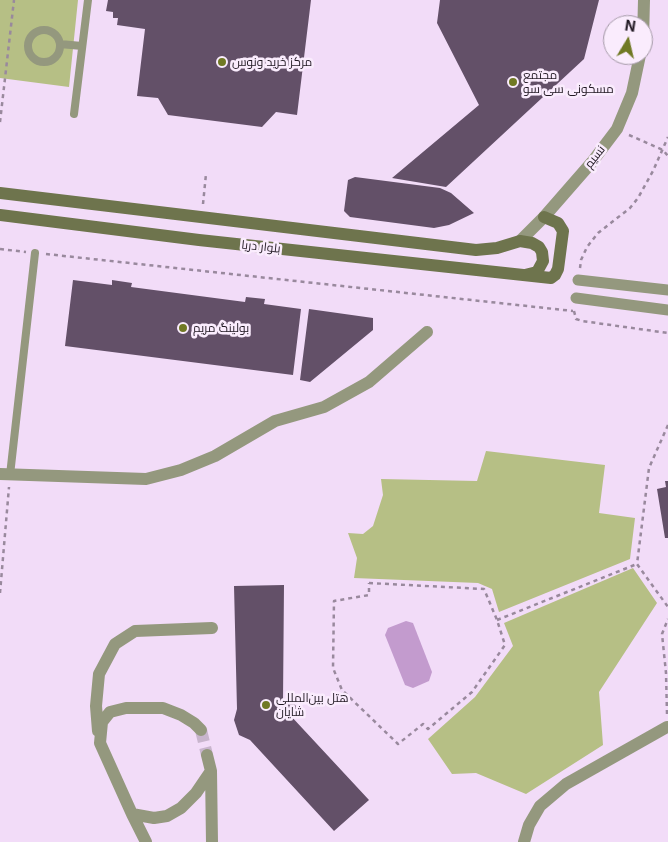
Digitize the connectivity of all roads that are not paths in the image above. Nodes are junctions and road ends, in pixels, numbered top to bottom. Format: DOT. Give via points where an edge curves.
graph roads {
  1 [pos="88,0"];
  2 [pos="644,0"];
  3 [pos="644,15"];
  4 [pos="60,44"];
  5 [pos="82,46"];
  6 [pos="638,65"];
  7 [pos="74,114"];
  8 [pos="0,193"];
  9 [pos="97,206"];
  10 [pos="0,215"];
  11 [pos="544,217"];
  12 [pos="95,226"];
  13 [pos="310,230"];
  14 [pos="520,241"];
  15 [pos="308,252"];
  16 [pos="35,253"];
  17 [pos="522,276"];
  18 [pos="578,280"];
  19 [pos="668,290"];
  20 [pos="576,298"];
  21 [pos="668,310"];
  22 [pos="427,332"];
  23 [pos="5,475"];
  24 [pos="212,628"];
  25 [pos="667,727"];
  26 [pos="201,730"];
  27 [pos="100,743"];
  28 [pos="207,755"];
  29 [pos="211,771"];
  30 [pos="132,814"];
  31 [pos="146,842"];
  32 [pos="212,842"];
  33 [pos="524,842"];
  1 -- 5 [label="lane"];
  2 -- 3 [label="street"];
  4 -- 4 [label="lane" via="58,54 50,61 40,62 27,48 29,38 37,31 47,30 56,35"];
  4 -- 5 [label="lane"];
  5 -- 7 [label="lane"];
  6 -- 11 [label="street, نسیم" via="632,93 617,129"];
  8 -- 9 [label="main road, بلوار دریا"];
  9 -- 12 [label="main road"];
  9 -- 13 [label="main road, بلوار دریا"];
  10 -- 12 [label="main road, بلوار دریا"];
  11 -- 14 [label="street, نسیم"];
  11 -- 17 [label="main road, بلوار دریا" via="558,223 563,231 558,269 551,278"];
  12 -- 15 [label="main road, بلوار دریا"];
  13 -- 14 [label="main road, بلوار دریا" via="476,250"];
  13 -- 15 [label="main road"];
  14 -- 17 [label="main road" via="532,243 542,252 542,261 536,272"];
  15 -- 17 [label="main road, بلوار دریا"];
  16 -- 23 [label="lane"];
  18 -- 19 [label="street"];
  20 -- 21 [label="street"];
  22 -- 23 [label="street" via="369,382 324,407 275,421 215,456 181,470 146,479"];
  24 -- 27 [label="street" via="136,631 115,644 98,674 96,706"];
  25 -- 33 [label="street" via="566,784 540,806"];
  26 -- 27 [label="street" via="181,714 163,708 126,708 110,712 102,722"];
  27 -- 30 [label="street"];
  28 -- 29 [label="street"];
  29 -- 30 [label="street" via="196,793 167,816 154,818"];
  29 -- 32 [label="street"];
  30 -- 31 [label="street"];
}
